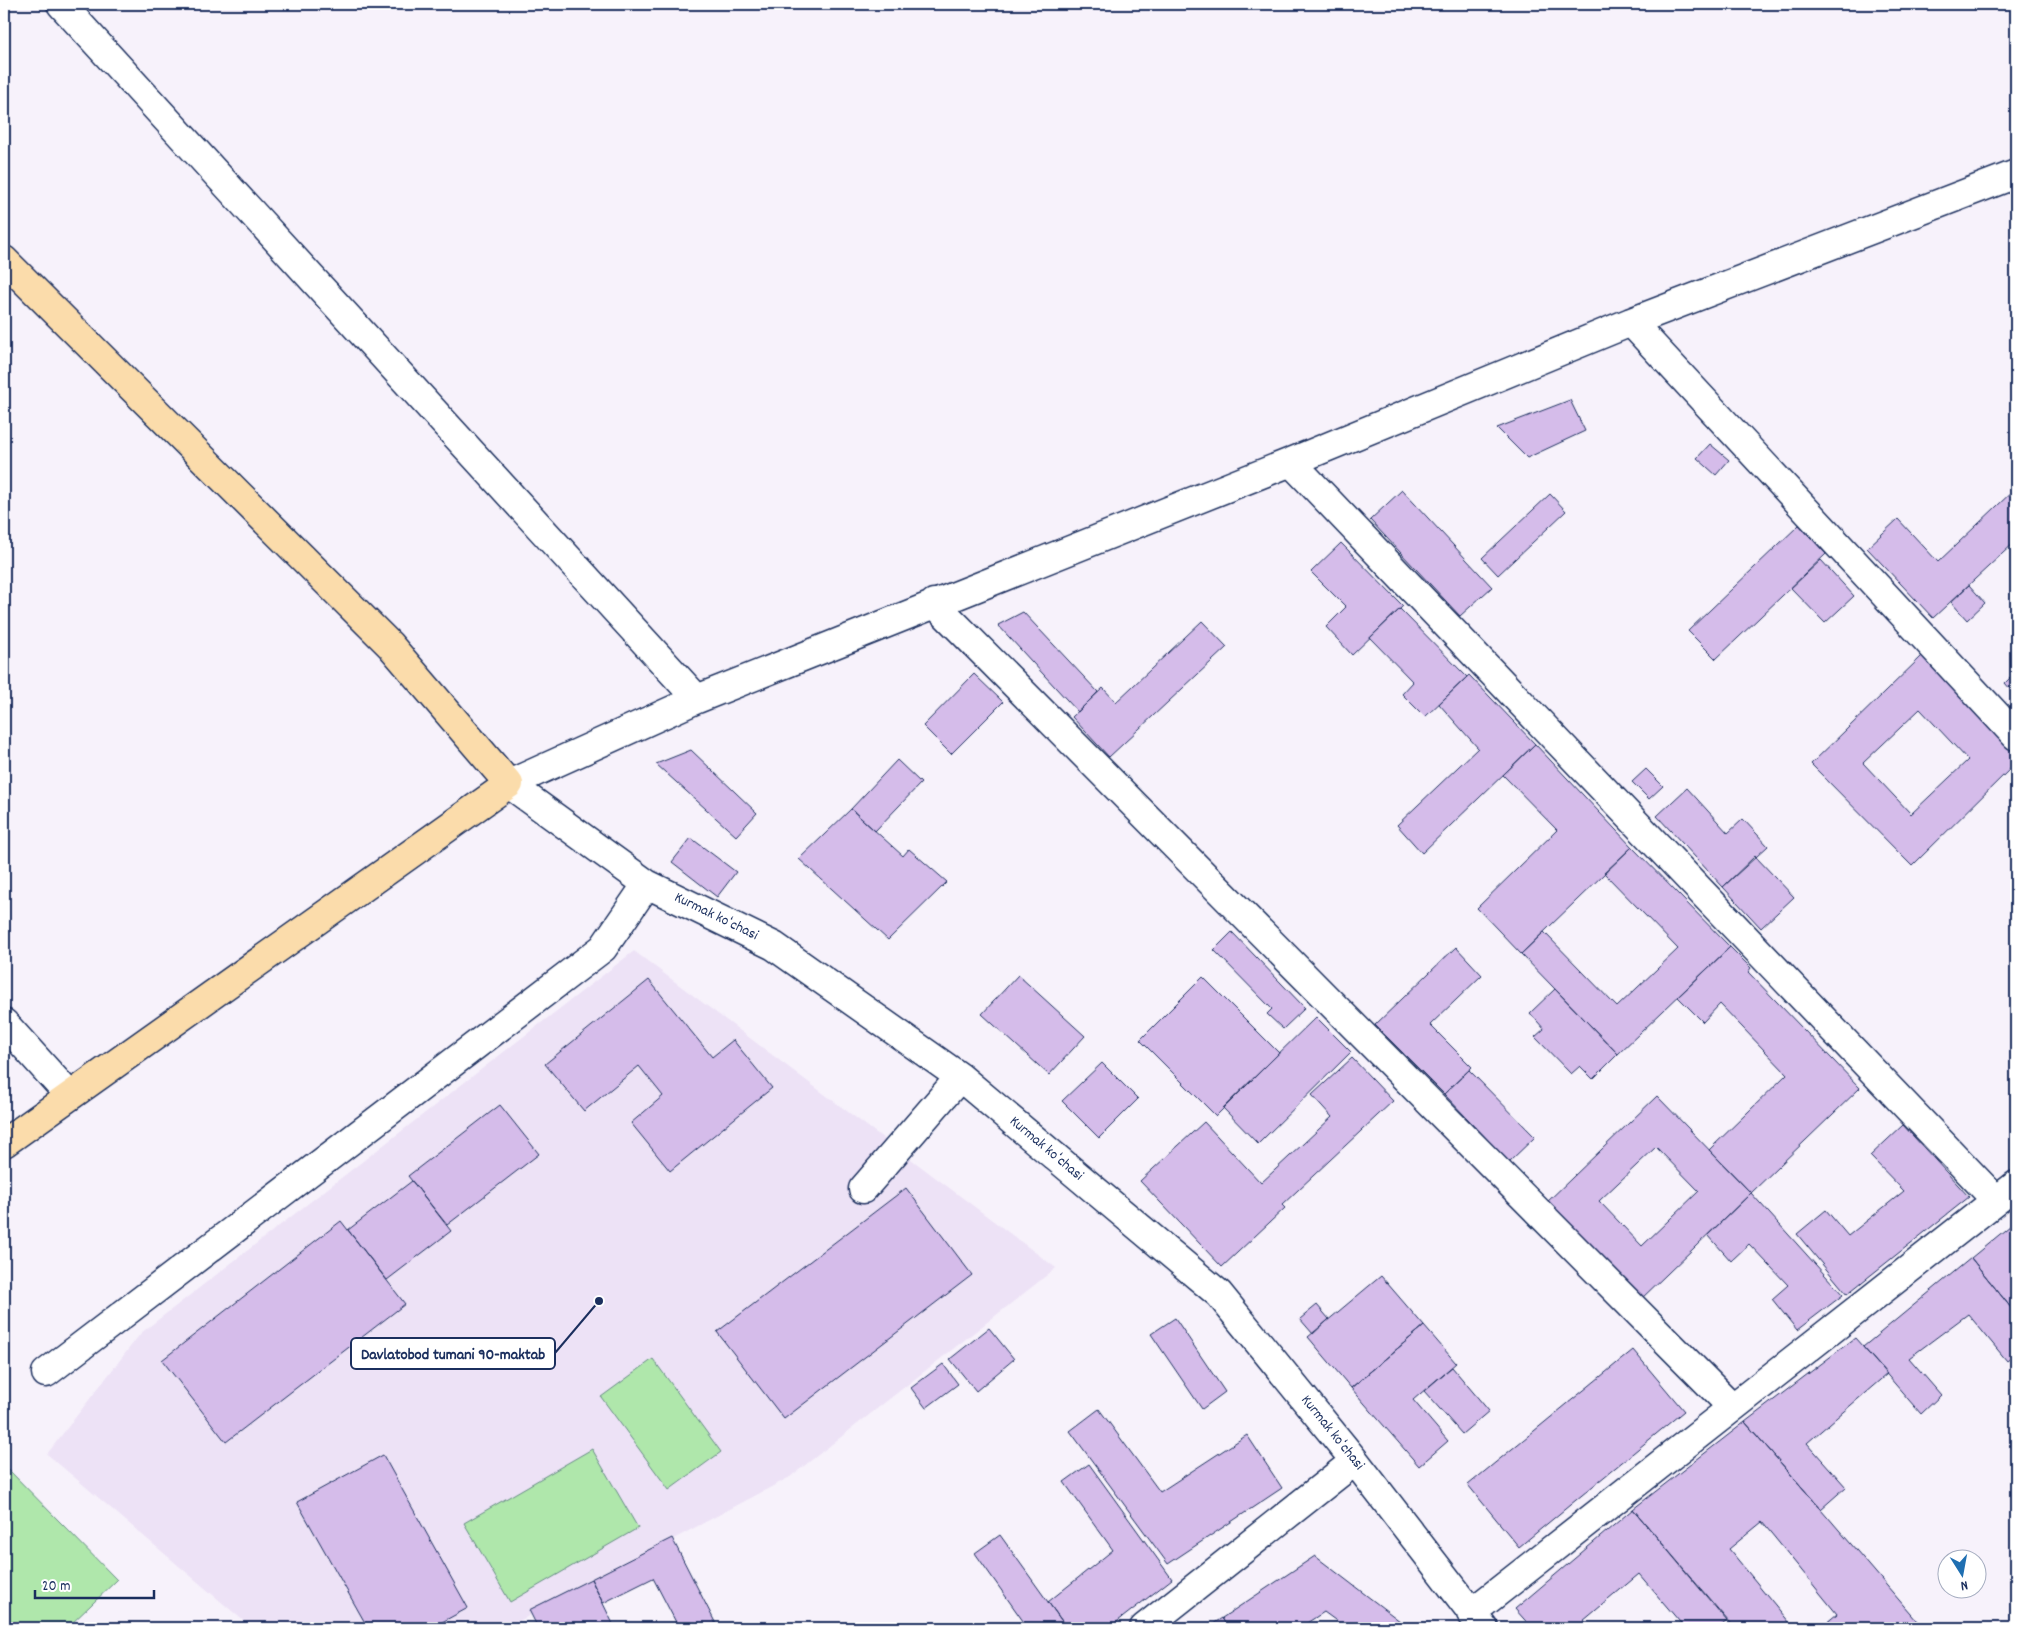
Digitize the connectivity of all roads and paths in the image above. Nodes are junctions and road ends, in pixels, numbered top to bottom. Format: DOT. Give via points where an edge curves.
graph roads {
  1 [pos="61,4"];
  2 [pos="2013,180"];
  3 [pos="4,260"];
  4 [pos="1631,322"];
  5 [pos="1291,462"];
  6 [pos="934,603"];
  7 [pos="697,699"];
  8 [pos="2016,736"];
  9 [pos="508,784"];
  10 [pos="647,884"];
  11 [pos="4,1023"];
  12 [pos="960,1077"];
  13 [pos="69,1095"];
  14 [pos="4,1143"];
  15 [pos="863,1189"];
  16 [pos="2006,1192"];
  17 [pos="46,1373"];
  18 [pos="1732,1406"];
  19 [pos="1355,1461"];
  20 [pos="1478,1621"];
  21 [pos="1144,1628"];
  1 -- 7 [label="street"];
  2 -- 4 [label="street"];
  3 -- 9 [label="main road" via="390,645"];
  4 -- 5 [label="street"];
  4 -- 8 [label="street"];
  5 -- 6 [label="street"];
  5 -- 16 [label="street"];
  6 -- 7 [label="street"];
  6 -- 18 [label="street"];
  7 -- 9 [label="street"];
  9 -- 10 [label="street, Kurmak koʻchasi"];
  9 -- 13 [label="main road"];
  10 -- 12 [label="street, Kurmak koʻchasi" via="774,946"];
  10 -- 17 [label="street" via="603,948"];
  11 -- 13 [label="street"];
  12 -- 15 [label="street"];
  12 -- 19 [label="street, Kurmak koʻchasi" via="1219,1294"];
  13 -- 14 [label="main road"];
  16 -- 18 [label="street"];
  18 -- 20 [label="street"];
  19 -- 20 [label="street, Kurmak koʻchasi"];
  19 -- 21 [label="street"];
}
